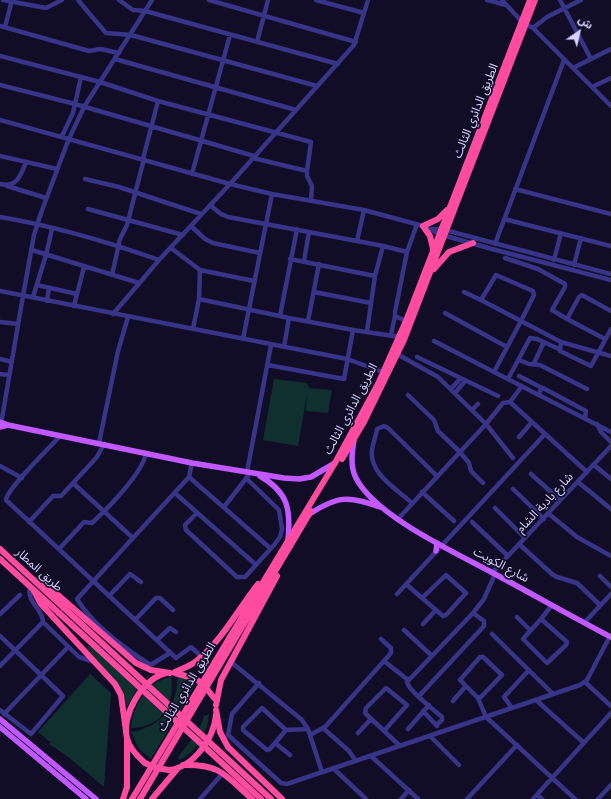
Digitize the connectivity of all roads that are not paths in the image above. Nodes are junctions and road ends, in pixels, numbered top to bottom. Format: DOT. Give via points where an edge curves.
graph roads {
  1 [pos="3,0"];
  2 [pos="62,0"];
  3 [pos="78,0"];
  4 [pos="119,0"];
  5 [pos="152,0"];
  6 [pos="209,0"];
  7 [pos="268,0"];
  8 [pos="316,0"];
  9 [pos="368,0"];
  10 [pos="487,0"];
  11 [pos="502,0"];
  12 [pos="530,0"];
  13 [pos="535,0"];
  14 [pos="560,0"];
  15 [pos="581,0"];
  16 [pos="11,1"];
  17 [pos="506,5"];
  18 [pos="564,8"];
  19 [pos="145,11"];
  20 [pos="364,13"];
  21 [pos="264,16"];
  22 [pos="527,25"];
  23 [pos="2,27"];
  24 [pos="131,35"];
  25 [pos="230,35"];
  26 [pos="257,42"];
  27 [pos="356,42"];
  28 [pos="611,49"];
  29 [pos="119,53"];
  30 [pos="0,56"];
  31 [pos="115,59"];
  32 [pos="564,60"];
  33 [pos="591,60"];
  34 [pos="224,61"];
  35 [pos="338,64"];
  36 [pos="573,68"];
  37 [pos="81,77"];
  38 [pos="611,78"];
  39 [pos="100,82"];
  40 [pos="0,84"];
  41 [pos="317,86"];
  42 [pos="592,87"];
  43 [pos="216,88"];
  44 [pos="158,101"];
  45 [pos="75,104"];
  46 [pos="611,106"];
  47 [pos="84,107"];
  48 [pos="296,110"];
  49 [pos="208,115"];
  50 [pos="0,120"];
  51 [pos="151,127"];
  52 [pos="276,131"];
  53 [pos="62,136"];
  54 [pos="69,138"];
  55 [pos="200,142"];
  56 [pos="0,156"];
  57 [pos="254,157"];
  58 [pos="143,159"];
  59 [pos="26,162"];
  60 [pos="57,170"];
  61 [pos="307,171"];
  62 [pos="192,174"];
  63 [pos="85,179"];
  64 [pos="0,184"];
  65 [pos="230,184"];
  66 [pos="7,186"];
  67 [pos="515,189"];
  68 [pos="134,194"];
  69 [pos="272,194"];
  70 [pos="46,198"];
  71 [pos="311,200"];
  72 [pos="210,205"];
  73 [pos="450,207"];
  74 [pos="88,209"];
  75 [pos="364,210"];
  76 [pos="201,214"];
  77 [pos="611,214"];
  78 [pos="0,217"];
  79 [pos="504,219"];
  80 [pos="128,220"];
  81 [pos="38,223"];
  82 [pos="266,225"];
  83 [pos="420,225"];
  84 [pos="191,226"];
  85 [pos="52,229"];
  86 [pos="296,229"];
  87 [pos="308,232"];
  88 [pos="442,232"];
  89 [pos="560,233"];
  90 [pos="182,235"];
  91 [pos="581,238"];
  92 [pos="357,241"];
  93 [pos="473,244"];
  94 [pos="495,244"];
  95 [pos="118,246"];
  96 [pos="383,246"];
  97 [pos="611,246"];
  98 [pos="171,248"];
  99 [pos="32,250"];
  100 [pos="433,251"];
  101 [pos="407,252"];
  102 [pos="260,253"];
  103 [pos="46,255"];
  104 [pos="290,258"];
  105 [pos="506,258"];
  106 [pos="160,260"];
  107 [pos="554,260"];
  108 [pos="304,261"];
  109 [pos="319,264"];
  110 [pos="574,265"];
  111 [pos="84,267"];
  112 [pos="200,270"];
  113 [pos="431,274"];
  114 [pos="611,274"];
  115 [pos="112,275"];
  116 [pos="375,276"];
  117 [pos="611,280"];
  118 [pos="254,281"];
  119 [pos="139,283"];
  120 [pos="37,285"];
  121 [pos="49,288"];
  122 [pos="0,291"];
  123 [pos="314,292"];
  124 [pos="464,292"];
  125 [pos="77,294"];
  126 [pos="23,296"];
  127 [pos="33,297"];
  128 [pos="199,299"];
  129 [pos="480,300"];
  130 [pos="47,301"];
  131 [pos="371,303"];
  132 [pos="74,306"];
  133 [pos="250,310"];
  134 [pos="611,311"];
  135 [pos="113,314"];
  136 [pos="445,314"];
  137 [pos="280,316"];
  138 [pos="395,316"];
  139 [pos="128,317"];
  140 [pos="290,318"];
  141 [pos="567,319"];
  142 [pos="308,321"];
  143 [pos="406,321"];
  144 [pos="521,321"];
  145 [pos="0,322"];
  146 [pos="18,324"];
  147 [pos="193,329"];
  148 [pos="611,329"];
  149 [pos="353,330"];
  150 [pos="367,331"];
  151 [pos="391,335"];
  152 [pos="400,337"];
  153 [pos="606,339"];
  154 [pos="243,340"];
  155 [pos="434,341"];
  156 [pos="544,342"];
  157 [pos="561,342"];
  158 [pos="271,345"];
  159 [pos="284,347"];
  160 [pos="507,347"];
  161 [pos="559,349"];
  162 [pos="599,352"];
  163 [pos="397,354"];
  164 [pos="611,356"];
  165 [pos="417,357"];
  166 [pos="0,359"];
  167 [pos="347,359"];
  168 [pos="519,360"];
  169 [pos="12,362"];
  170 [pos="534,363"];
  171 [pos="268,365"];
  172 [pos="383,372"];
  173 [pos="494,372"];
  174 [pos="0,374"];
  175 [pos="9,375"];
  176 [pos="519,376"];
  177 [pos="460,378"];
  178 [pos="508,379"];
  179 [pos="465,381"];
  180 [pos="522,386"];
  181 [pos="542,388"];
  182 [pos="451,389"];
  183 [pos="587,389"];
  184 [pos="455,393"];
  185 [pos="539,394"];
  186 [pos="408,395"];
  187 [pos="498,396"];
  188 [pos="510,402"];
  189 [pos="478,404"];
  190 [pos="472,410"];
  191 [pos="585,418"];
  192 [pos="532,422"];
  193 [pos="1,424"];
  194 [pos="486,424"];
  195 [pos="597,424"];
  196 [pos="611,432"];
  197 [pos="545,434"];
  198 [pos="60,436"];
  199 [pos="354,437"];
  200 [pos="519,437"];
  201 [pos="611,442"];
  202 [pos="102,443"];
  203 [pos="611,446"];
  204 [pos="460,452"];
  205 [pos="146,453"];
  206 [pos="513,458"];
  207 [pos="192,462"];
  208 [pos="335,462"];
  209 [pos="594,465"];
  210 [pos="0,466"];
  211 [pos="587,472"];
  212 [pos="250,473"];
  213 [pos="531,474"];
  214 [pos="437,476"];
  215 [pos="189,477"];
  216 [pos="22,478"];
  217 [pos="247,479"];
  218 [pos="611,479"];
  219 [pos="578,482"];
  220 [pos="73,483"];
  221 [pos="483,483"];
  222 [pos="513,489"];
  223 [pos="422,492"];
  224 [pos="175,493"];
  225 [pos="560,500"];
  226 [pos="412,503"];
  227 [pos="224,507"];
  228 [pos="383,508"];
  229 [pos="495,508"];
  230 [pos="611,509"];
  231 [pos="103,511"];
  232 [pos="197,513"];
  233 [pos="548,514"];
  234 [pos="308,515"];
  235 [pos="398,519"];
  236 [pos="544,519"];
  237 [pos="454,521"];
  238 [pos="29,522"];
  239 [pos="472,522"];
  240 [pos="134,538"];
  241 [pos="525,538"];
  242 [pos="288,540"];
  243 [pos="439,544"];
  244 [pos="519,544"];
  245 [pos="270,548"];
  246 [pos="0,549"];
  247 [pos="59,550"];
  248 [pos="436,551"];
  249 [pos="508,556"];
  250 [pos="611,556"];
  251 [pos="0,560"];
  252 [pos="283,560"];
  253 [pos="275,562"];
  254 [pos="255,564"];
  255 [pos="494,574"];
  256 [pos="600,576"];
  257 [pos="93,581"];
  258 [pos="37,582"];
  259 [pos="141,582"];
  260 [pos="406,584"];
  261 [pos="611,587"];
  262 [pos="32,589"];
  263 [pos="397,594"];
  264 [pos="611,594"];
  265 [pos="20,595"];
  266 [pos="109,596"];
  267 [pos="422,598"];
  268 [pos="552,605"];
  269 [pos="600,605"];
  270 [pos="173,610"];
  271 [pos="436,610"];
  272 [pos="473,613"];
  273 [pos="0,614"];
  274 [pos="516,617"];
  275 [pos="541,619"];
  276 [pos="135,620"];
  277 [pos="43,622"];
  278 [pos="584,623"];
  279 [pos="423,624"];
  280 [pos="404,630"];
  281 [pos="530,630"];
  282 [pos="176,632"];
  283 [pos="492,634"];
  284 [pos="0,636"];
  285 [pos="611,636"];
  286 [pos="382,639"];
  287 [pos="157,640"];
  288 [pos="68,647"];
  289 [pos="15,651"];
  290 [pos="170,653"];
  291 [pos="431,655"];
  292 [pos="202,657"];
  293 [pos="384,661"];
  294 [pos="94,662"];
  295 [pos="231,662"];
  296 [pos="0,666"];
  297 [pos="529,670"];
  298 [pos="172,673"];
  299 [pos="42,676"];
  300 [pos="408,680"];
  301 [pos="585,682"];
  302 [pos="260,683"];
  303 [pos="465,687"];
  304 [pos="553,694"];
  305 [pos="419,696"];
  306 [pos="478,698"];
  307 [pos="536,700"];
  308 [pos="453,701"];
  309 [pos="429,705"];
  310 [pos="611,706"];
  311 [pos="216,708"];
  312 [pos="512,708"];
  313 [pos="0,710"];
  314 [pos="423,712"];
  315 [pos="611,713"];
  316 [pos="4,714"];
  317 [pos="486,717"];
  318 [pos="0,719"];
  319 [pos="371,719"];
  320 [pos="436,726"];
  321 [pos="0,727"];
  322 [pos="323,728"];
  323 [pos="308,729"];
  324 [pos="408,729"];
  325 [pos="286,730"];
  326 [pos="126,731"];
  327 [pos="384,731"];
  328 [pos="440,732"];
  329 [pos="358,733"];
  330 [pos="310,735"];
  331 [pos="430,736"];
  332 [pos="127,739"];
  333 [pos="275,743"];
  334 [pos="584,743"];
  335 [pos="517,745"];
  336 [pos="400,746"];
  337 [pos="290,756"];
  338 [pos="371,756"];
  339 [pos="356,761"];
  340 [pos="459,765"];
  341 [pos="180,766"];
  342 [pos="333,768"];
  343 [pos="322,772"];
  344 [pos="223,773"];
  345 [pos="552,778"];
  346 [pos="611,785"];
  347 [pos="409,790"];
  348 [pos="537,794"];
  349 [pos="249,798"];
  350 [pos="86,799"];
  351 [pos="96,799"];
  352 [pos="123,799"];
  353 [pos="132,799"];
  354 [pos="140,799"];
  355 [pos="152,799"];
  356 [pos="200,799"];
  357 [pos="261,799"];
  358 [pos="271,799"];
  359 [pos="282,799"];
  360 [pos="366,799"];
  361 [pos="401,799"];
  362 [pos="418,799"];
  363 [pos="467,799"];
  364 [pos="533,799"];
  365 [pos="542,799"];
  366 [pos="575,799"];
  367 [pos="598,799"];
  1 -- 16 [label="street"];
  2 -- 16 [label="street" via="46,8"];
  3 -- 24 [label="street" via="106,33"];
  4 -- 19 [label="street" via="133,10"];
  5 -- 19 [label="street"];
  6 -- 21 [label="street"];
  7 -- 21 [label="street"];
  8 -- 20 [label="street"];
  9 -- 20 [label="street"];
  10 -- 17 [label="street"];
  11 -- 17 [label="street"];
  12 -- 22 [label="highway, الطريق الدائري الثالث"];
  13 -- 22 [label="highway, الطريق الدائري الثالث"];
  14 -- 18 [label="street"];
  15 -- 18 [label="street"];
  16 -- 23 [label="street"];
  17 -- 22 [label="street"];
  18 -- 22 [label="street"];
  18 -- 33 [label="street"];
  19 -- 24 [label="street"];
  19 -- 25 [label="street"];
  20 -- 27 [label="street"];
  21 -- 26 [label="street"];
  21 -- 27 [label="street"];
  22 -- 32 [label="street"];
  22 -- 73 [label="highway, الطريق الدائري الثالث"];
  22 -- 88 [label="highway, الطريق الدائري الثالث"];
  23 -- 29 [label="street" via="89,52 100,49"];
  24 -- 29 [label="street"];
  24 -- 34 [label="street"];
  25 -- 26 [label="street"];
  25 -- 34 [label="street"];
  26 -- 35 [label="street"];
  27 -- 35 [label="street"];
  28 -- 33 [label="street"];
  29 -- 31 [label="street"];
  30 -- 37 [label="street"];
  31 -- 39 [label="street"];
  31 -- 43 [label="street"];
  32 -- 36 [label="street"];
  32 -- 67 [label="street"];
  33 -- 36 [label="street"];
  34 -- 41 [label="street"];
  34 -- 43 [label="street"];
  35 -- 41 [label="street"];
  36 -- 42 [label="street"];
  37 -- 39 [label="street"];
  37 -- 45 [label="street"];
  38 -- 42 [label="street"];
  39 -- 44 [label="street"];
  39 -- 47 [label="street"];
  40 -- 45 [label="street"];
  41 -- 48 [label="street"];
  42 -- 46 [label="street"];
  43 -- 48 [label="street"];
  43 -- 49 [label="street"];
  44 -- 49 [label="street"];
  44 -- 51 [label="street"];
  45 -- 47 [label="street"];
  45 -- 53 [label="street" via="74,113"];
  47 -- 51 [label="street"];
  47 -- 54 [label="street"];
  48 -- 52 [label="street"];
  49 -- 52 [label="street"];
  49 -- 55 [label="street"];
  50 -- 53 [label="street"];
  51 -- 55 [label="street"];
  51 -- 58 [label="street"];
  52 -- 57 [label="street"];
  52 -- 61 [label="street" via="311,142"];
  53 -- 54 [label="street"];
  54 -- 58 [label="street"];
  54 -- 60 [label="street"];
  55 -- 57 [label="street"];
  55 -- 62 [label="street"];
  56 -- 59 [label="street"];
  57 -- 61 [label="street"];
  57 -- 65 [label="street"];
  58 -- 62 [label="street"];
  58 -- 68 [label="street"];
  59 -- 60 [label="street"];
  59 -- 66 [label="street" via="18,180"];
  60 -- 70 [label="street"];
  61 -- 71 [label="street" via="312,186"];
  62 -- 65 [label="street"];
  63 -- 68 [label="street"];
  64 -- 66 [label="street"];
  65 -- 69 [label="street"];
  65 -- 72 [label="street"];
  66 -- 70 [label="street"];
  67 -- 77 [label="street"];
  67 -- 79 [label="street"];
  68 -- 76 [label="street"];
  68 -- 80 [label="street"];
  69 -- 71 [label="street"];
  69 -- 82 [label="street"];
  70 -- 81 [label="street"];
  71 -- 75 [label="street"];
  72 -- 76 [label="street"];
  72 -- 82 [label="street" via="224,216"];
  73 -- 83 [label="highway" via="438,219"];
  73 -- 88 [label="highway, الطريق الدائري الثالث"];
  74 -- 80 [label="street"];
  75 -- 83 [label="street"];
  75 -- 92 [label="street"];
  76 -- 84 [label="street"];
  78 -- 81 [label="street"];
  79 -- 89 [label="street"];
  79 -- 94 [label="street"];
  80 -- 90 [label="street"];
  80 -- 95 [label="street"];
  81 -- 85 [label="street"];
  81 -- 99 [label="street"];
  82 -- 86 [label="street"];
  82 -- 102 [label="street"];
  83 -- 88 [label="street"];
  83 -- 100 [label="highway" via="430,236"];
  83 -- 101 [label="street"];
  84 -- 90 [label="street"];
  84 -- 102 [label="street" via="213,243"];
  85 -- 95 [label="street"];
  85 -- 103 [label="street"];
  86 -- 87 [label="street"];
  86 -- 104 [label="street"];
  87 -- 92 [label="street"];
  87 -- 108 [label="street"];
  88 -- 93 [label="street"];
  88 -- 94 [label="street"];
  88 -- 100 [label="highway, الطريق الدائري الثالث"];
  88 -- 113 [label="highway, الطريق الدائري الثالث"];
  89 -- 91 [label="street"];
  89 -- 107 [label="street"];
  90 -- 98 [label="street"];
  91 -- 97 [label="street"];
  91 -- 110 [label="street"];
  92 -- 96 [label="street"];
  93 -- 113 [label="highway" via="450,252"];
  93 -- 117 [label="street"];
  94 -- 107 [label="street"];
  95 -- 106 [label="street"];
  95 -- 115 [label="street"];
  96 -- 101 [label="street"];
  96 -- 116 [label="street"];
  98 -- 106 [label="street"];
  98 -- 112 [label="street"];
  99 -- 103 [label="street"];
  99 -- 126 [label="street"];
  100 -- 143 [label="highway, الطريق الدائري الثالث"];
  101 -- 138 [label="street"];
  102 -- 118 [label="street"];
  103 -- 111 [label="street"];
  103 -- 120 [label="street"];
  104 -- 108 [label="street"];
  104 -- 137 [label="street"];
  105 -- 141 [label="street" via="538,269 565,284 552,310"];
  106 -- 119 [label="street"];
  107 -- 110 [label="street"];
  108 -- 109 [label="street"];
  109 -- 116 [label="street"];
  109 -- 123 [label="street"];
  110 -- 114 [label="street"];
  111 -- 115 [label="street"];
  111 -- 125 [label="street"];
  112 -- 118 [label="street"];
  112 -- 128 [label="street"];
  113 -- 163 [label="highway, الطريق الدائري الثالث"];
  115 -- 119 [label="street"];
  116 -- 131 [label="street"];
  118 -- 133 [label="street"];
  119 -- 135 [label="street"];
  120 -- 121 [label="street"];
  120 -- 127 [label="street"];
  121 -- 125 [label="street"];
  121 -- 130 [label="street"];
  122 -- 126 [label="street"];
  123 -- 131 [label="street"];
  123 -- 142 [label="street"];
  124 -- 129 [label="street"];
  125 -- 132 [label="street"];
  126 -- 127 [label="street"];
  126 -- 146 [label="street"];
  127 -- 130 [label="street"];
  128 -- 133 [label="street"];
  128 -- 147 [label="street"];
  129 -- 144 [label="street"];
  129 -- 144 [label="street" via="496,275 533,291 534,295"];
  130 -- 132 [label="street"];
  131 -- 150 [label="street"];
  132 -- 135 [label="street"];
  133 -- 137 [label="street"];
  133 -- 154 [label="street"];
  134 -- 141 [label="street" via="582,295"];
  135 -- 139 [label="street"];
  136 -- 160 [label="street"];
  137 -- 140 [label="street"];
  138 -- 143 [label="street"];
  138 -- 151 [label="street"];
  139 -- 147 [label="street"];
  139 -- 202 [label="street" via="118,351"];
  140 -- 142 [label="street"];
  140 -- 159 [label="street"];
  141 -- 153 [label="street"];
  142 -- 149 [label="street"];
  143 -- 152 [label="highway, الطريق الدائري الثالث"];
  144 -- 157 [label="street"];
  144 -- 160 [label="street"];
  145 -- 146 [label="street"];
  146 -- 169 [label="street"];
  147 -- 154 [label="street"];
  148 -- 153 [label="street"];
  149 -- 150 [label="street"];
  149 -- 167 [label="street"];
  150 -- 151 [label="street"];
  151 -- 152 [label="street"];
  152 -- 172 [label="highway, الطريق الدائري الثالث"];
  153 -- 162 [label="street"];
  154 -- 158 [label="street"];
  155 -- 173 [label="street"];
  156 -- 161 [label="street"];
  156 -- 168 [label="street" via="530,338"];
  156 -- 170 [label="street"];
  157 -- 161 [label="street"];
  157 -- 162 [label="street"];
  158 -- 159 [label="street"];
  158 -- 171 [label="street"];
  159 -- 167 [label="street"];
  160 -- 173 [label="street"];
  161 -- 162 [label="street" via="590,366"];
  162 -- 164 [label="street"];
  163 -- 182 [label="street" via="430,371"];
  163 -- 199 [label="highway, الطريق الدائري الثالث"];
  165 -- 177 [label="street"];
  166 -- 169 [label="street"];
  167 -- 171 [label="street" via="344,379"];
  167 -- 172 [label="street"];
  168 -- 170 [label="street"];
  168 -- 178 [label="street"];
  169 -- 175 [label="street"];
  170 -- 183 [label="street"];
  171 -- 212 [label="street"];
  172 -- 208 [label="highway, الطريق الدائري الثالث"];
  173 -- 178 [label="street"];
  174 -- 175 [label="street"];
  175 -- 193 [label="street"];
  176 -- 181 [label="street"];
  177 -- 179 [label="street"];
  177 -- 182 [label="street"];
  178 -- 180 [label="street"];
  179 -- 184 [label="street"];
  179 -- 187 [label="street"];
  180 -- 185 [label="street"];
  180 -- 188 [label="street"];
  181 -- 185 [label="street"];
  181 -- 191 [label="street" via="586,411"];
  182 -- 184 [label="street"];
  184 -- 190 [label="street"];
  185 -- 191 [label="street"];
  186 -- 204 [label="street" via="434,420 438,431"];
  188 -- 192 [label="street"];
  188 -- 194 [label="street" via="503,403"];
  189 -- 190 [label="street"];
  190 -- 194 [label="street"];
  191 -- 195 [label="street"];
  192 -- 197 [label="street"];
  192 -- 200 [label="street"];
  193 -- 198 [label="main road"];
  194 -- 204 [label="street"];
  194 -- 206 [label="street"];
  195 -- 196 [label="street"];
  195 -- 201 [label="street"];
  197 -- 211 [label="street"];
  197 -- 243 [label="street" via="519,464"];
  198 -- 202 [label="main road"];
  198 -- 216 [label="street"];
  199 -- 228 [label="main road, شارع الكويت" via="352,462 356,479"];
  199 -- 234 [label="highway, الطريق الدائري الثالث"];
  202 -- 205 [label="main road"];
  202 -- 220 [label="street" via="97,457"];
  203 -- 209 [label="street, شارع بادية الشام"];
  204 -- 214 [label="street"];
  204 -- 221 [label="street" via="469,463 471,472"];
  205 -- 207 [label="main road"];
  205 -- 231 [label="street" via="140,469"];
  207 -- 212 [label="main road"];
  207 -- 215 [label="street"];
  208 -- 212 [label="main road" via="311,477 299,480"];
  208 -- 242 [label="highway, الطريق الدائري الثالث"];
  209 -- 211 [label="street, شارع بادية الشام"];
  209 -- 218 [label="street"];
  210 -- 216 [label="street"];
  211 -- 219 [label="street, شارع بادية الشام"];
  212 -- 217 [label="street"];
  212 -- 242 [label="main road" via="273,484 282,494 290,514"];
  213 -- 225 [label="street"];
  214 -- 223 [label="street"];
  214 -- 226 [label="street" via="388,428 384,426 377,429 372,451 375,470"];
  215 -- 224 [label="street"];
  215 -- 227 [label="street"];
  216 -- 238 [label="street" via="7,495 6,500"];
  217 -- 227 [label="street"];
  217 -- 245 [label="street" via="279,510 282,533"];
  219 -- 225 [label="street, شارع بادية الشام"];
  219 -- 230 [label="street"];
  220 -- 231 [label="street"];
  220 -- 238 [label="street" via="60,497 53,496"];
  222 -- 236 [label="street"];
  223 -- 226 [label="street"];
  223 -- 237 [label="street"];
  224 -- 232 [label="street"];
  224 -- 240 [label="street"];
  225 -- 233 [label="street, شارع بادية الشام"];
  226 -- 235 [label="street"];
  227 -- 245 [label="street"];
  228 -- 234 [label="main road, شارع الكويت" via="362,500 345,498 329,502"];
  228 -- 235 [label="main road, شارع الكويت"];
  229 -- 241 [label="street"];
  231 -- 240 [label="street"];
  231 -- 247 [label="street" via="92,523 84,522"];
  232 -- 254 [label="street"];
  232 -- 254 [label="street" via="185,525 186,530 237,577 245,577"];
  233 -- 236 [label="street, شارع بادية الشام"];
  233 -- 250 [label="street" via="577,537"];
  234 -- 252 [label="highway, الطريق الدائري الثالث"];
  235 -- 243 [label="main road, شارع الكويت"];
  236 -- 241 [label="street, شارع بادية الشام"];
  238 -- 247 [label="street"];
  239 -- 249 [label="street"];
  240 -- 257 [label="street"];
  241 -- 244 [label="street, شارع بادية الشام"];
  242 -- 253 [label="highway, الطريق الدائري الثالث"];
  243 -- 248 [label="main road"];
  243 -- 255 [label="main road, شارع الكويت"];
  244 -- 249 [label="street, شارع بادية الشام"];
  244 -- 269 [label="street" via="557,578 577,583"];
  245 -- 254 [label="street"];
  246 -- 258 [label="highway, طريق المطار"];
  247 -- 257 [label="street"];
  248 -- 260 [label="street"];
  249 -- 255 [label="street, شارع بادية الشام"];
  251 -- 262 [label="highway, طريق المطار"];
  252 -- 295 [label="highway" via="268,595"];
  252 -- 354 [label="highway, الطريق الدائري الثالث"];
  253 -- 292 [label="highway"];
  253 -- 353 [label="highway, الطريق الدائري الثالث"];
  255 -- 268 [label="main road, شارع الكويت"];
  255 -- 272 [label="street, شارع بادية الشام" via="484,599"];
  256 -- 261 [label="street"];
  257 -- 266 [label="street"];
  257 -- 290 [label="street" via="77,600 115,639 151,665"];
  258 -- 298 [label="highway" via="64,599 136,663 151,670"];
  258 -- 358 [label="highway, طريق المطار, bridge"];
  259 -- 266 [label="street" via="130,574"];
  260 -- 263 [label="street"];
  260 -- 267 [label="street"];
  262 -- 277 [label="street" via="30,598"];
  262 -- 294 [label="highway" via="41,604"];
  262 -- 357 [label="highway, طريق المطار, bridge"];
  264 -- 269 [label="street"];
  265 -- 273 [label="street"];
  266 -- 276 [label="street"];
  267 -- 271 [label="street"];
  267 -- 271 [label="street" via="446,575 465,591 465,595 445,616"];
  268 -- 275 [label="street"];
  268 -- 278 [label="main road, شارع الكويت"];
  269 -- 278 [label="street"];
  270 -- 276 [label="street" via="160,598 156,598"];
  271 -- 279 [label="street"];
  272 -- 291 [label="street, شارع بادية الشام"];
  272 -- 305 [label="street" via="484,622 484,626"];
  274 -- 281 [label="street"];
  275 -- 281 [label="street"];
  275 -- 281 [label="street" via="567,642 549,662 524,641 523,638"];
  276 -- 287 [label="street"];
  277 -- 288 [label="street"];
  277 -- 289 [label="street"];
  278 -- 285 [label="main road, شارع الكويت"];
  280 -- 291 [label="street"];
  282 -- 287 [label="street" via="170,628"];
  283 -- 297 [label="street"];
  284 -- 289 [label="street"];
  285 -- 301 [label="street"];
  286 -- 293 [label="street" via="392,651"];
  287 -- 290 [label="street"];
  288 -- 294 [label="street" via="82,660"];
  288 -- 299 [label="street"];
  289 -- 296 [label="street"];
  289 -- 299 [label="street"];
  290 -- 292 [label="street" via="177,658 192,647"];
  291 -- 300 [label="street, شارع بادية الشام"];
  292 -- 298 [label="highway"];
  293 -- 300 [label="street"];
  293 -- 322 [label="street"];
  294 -- 326 [label="highway" via="119,690"];
  295 -- 302 [label="street"];
  295 -- 311 [label="highway" via="219,685"];
  297 -- 304 [label="street"];
  297 -- 312 [label="street" via="504,697"];
  298 -- 311 [label="highway, bridge" via="196,679 204,685 214,698"];
  298 -- 326 [label="highway" via="152,679 140,691 130,713"];
  299 -- 316 [label="street"];
  299 -- 316 [label="street" via="63,696 32,734"];
  300 -- 305 [label="street" via="406,684"];
  301 -- 304 [label="street"];
  301 -- 310 [label="street"];
  302 -- 323 [label="street" via="300,717"];
  302 -- 343 [label="street" via="232,714 228,735 283,784"];
  303 -- 306 [label="street"];
  303 -- 306 [label="street" via="460,679 479,658 483,657 502,675"];
  303 -- 308 [label="street"];
  304 -- 307 [label="street"];
  305 -- 309 [label="street"];
  306 -- 317 [label="street"];
  307 -- 312 [label="street"];
  307 -- 334 [label="street"];
  309 -- 314 [label="street"];
  309 -- 320 [label="street" via="442,718"];
  311 -- 341 [label="highway" via="214,724 206,742 194,757"];
  311 -- 359 [label="highway" via="222,736 228,747"];
  312 -- 317 [label="street"];
  313 -- 316 [label="street"];
  314 -- 320 [label="street"];
  314 -- 324 [label="street"];
  315 -- 334 [label="street"];
  317 -- 328 [label="street"];
  317 -- 335 [label="street"];
  318 -- 351 [label="main road"];
  319 -- 327 [label="street"];
  319 -- 327 [label="street" via="365,712 366,708 384,689 389,688 406,706"];
  319 -- 329 [label="street"];
  320 -- 328 [label="street"];
  321 -- 350 [label="main road"];
  322 -- 330 [label="street"];
  322 -- 339 [label="street" via="349,751"];
  323 -- 325 [label="street"];
  323 -- 330 [label="street"];
  325 -- 333 [label="street"];
  325 -- 333 [label="street" via="262,708 243,727 243,730 265,749 270,749"];
  326 -- 332 [label="highway"];
  327 -- 336 [label="street"];
  328 -- 331 [label="street"];
  330 -- 343 [label="street"];
  331 -- 336 [label="street"];
  331 -- 340 [label="street"];
  332 -- 341 [label="highway, bridge" via="144,763 170,770"];
  332 -- 352 [label="highway" via="127,781"];
  333 -- 337 [label="street"];
  334 -- 345 [label="street"];
  335 -- 345 [label="street"];
  335 -- 363 [label="street"];
  336 -- 338 [label="street"];
  338 -- 339 [label="street"];
  338 -- 347 [label="street"];
  339 -- 342 [label="street"];
  341 -- 344 [label="highway" via="205,765"];
  341 -- 355 [label="highway"];
  342 -- 343 [label="street"];
  342 -- 360 [label="street"];
  344 -- 349 [label="highway"];
  344 -- 356 [label="street"];
  345 -- 348 [label="street"];
  345 -- 366 [label="street"];
  346 -- 367 [label="street"];
  347 -- 361 [label="street"];
  347 -- 362 [label="street"];
  348 -- 364 [label="street"];
  348 -- 365 [label="street"];
}
